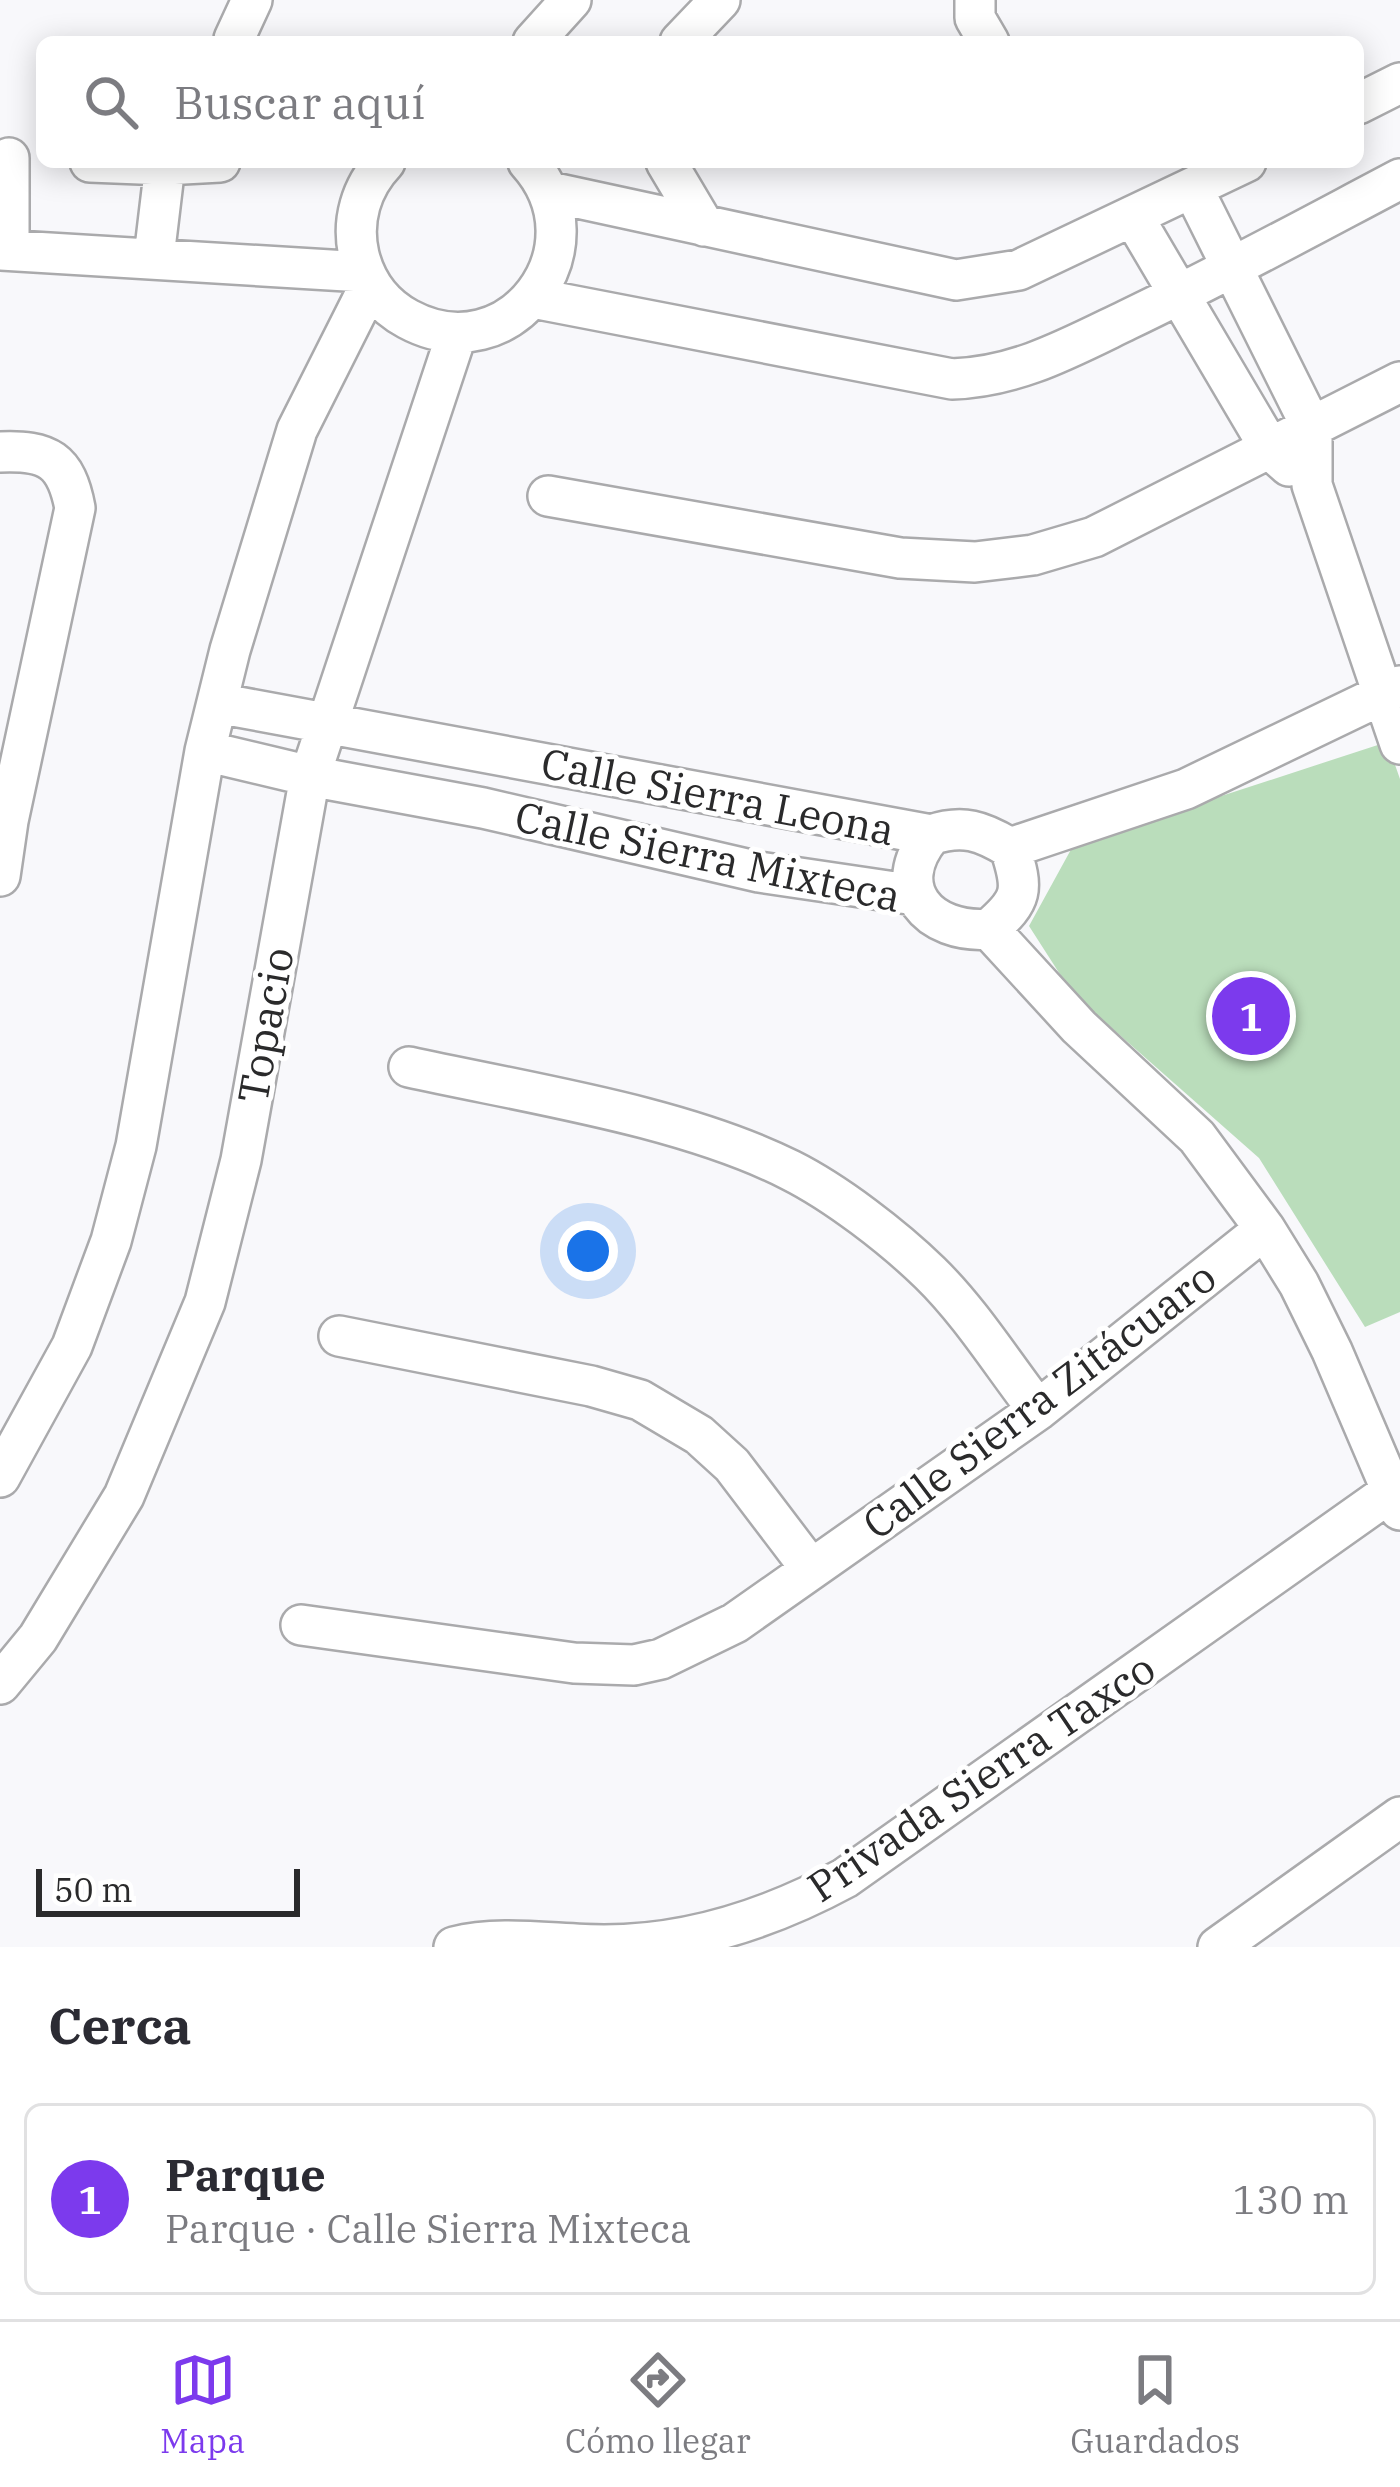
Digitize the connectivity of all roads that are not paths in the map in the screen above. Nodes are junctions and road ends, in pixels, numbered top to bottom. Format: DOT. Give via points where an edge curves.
graph roads {
  1 [pos="252,0"];
  2 [pos="571,0"];
  3 [pos="720,0"];
  4 [pos="235,36"];
  5 [pos="538,36"];
  6 [pos="686,36"];
  7 [pos="1400,82"];
  8 [pos="1364,101"];
  9 [pos="17,159"];
  10 [pos="165,168"];
  11 [pos="379,168"];
  12 [pos="670,168"];
  13 [pos="1234,168"];
  14 [pos="545,173"];
  15 [pos="1400,179"];
  16 [pos="1193,189"];
  17 [pos="1134,218"];
  18 [pos="704,226"];
  19 [pos="4,250"];
  20 [pos="154,257"];
  21 [pos="1231,269"];
  22 [pos="367,278"];
  23 [pos="1178,296"];
  24 [pos="533,298"];
  25 [pos="457,333"];
  26 [pos="1400,382"];
  27 [pos="1312,428"];
  28 [pos="1270,450"];
  29 [pos="0,452"];
  30 [pos="1312,485"];
  31 [pos="548,496"];
  32 [pos="1390,691"];
  33 [pos="217,703"];
  34 [pos="327,721"];
  35 [pos="1400,744"];
  36 [pos="205,751"];
  37 [pos="495,754"];
  38 [pos="310,776"];
  39 [pos="483,808"];
  40 [pos="931,835"];
  41 [pos="1010,848"];
  42 [pos="0,876"];
  43 [pos="915,895"];
  44 [pos="989,929"];
  45 [pos="409,1067"];
  46 [pos="1265,1229"];
  47 [pos="339,1336"];
  48 [pos="1038,1411"];
  49 [pos="0,1477"];
  50 [pos="1396,1500"];
  51 [pos="811,1569"];
  52 [pos="301,1625"];
  53 [pos="0,1684"];
  54 [pos="1400,1817"];
  55 [pos="454,1947"];
  56 [pos="1218,1947"];
  1 -- 4 [label="street"];
  2 -- 5 [label="street"];
  3 -- 6 [label="street"];
  7 -- 8 [label="street"];
  9 -- 19 [label="street"];
  10 -- 20 [label="street"];
  11 -- 22 [label="street" via="358,206 355,239"];
  12 -- 18 [label="street"];
  13 -- 16 [label="street"];
  14 -- 18 [label="street"];
  14 -- 24 [label="street" via="558,229 552,266"];
  15 -- 21 [label="street"];
  16 -- 17 [label="street"];
  16 -- 21 [label="street"];
  17 -- 18 [label="street" via="1019,270 956,280"];
  17 -- 23 [label="street"];
  19 -- 20 [label="street"];
  20 -- 22 [label="street"];
  21 -- 23 [label="street"];
  21 -- 27 [label="street"];
  22 -- 25 [label="street" via="393,310"];
  22 -- 33 [label="street" via="297,430"];
  23 -- 24 [label="street" via="1030,366 952,379"];
  23 -- 28 [label="street"];
  24 -- 25 [label="street" via="498,323"];
  25 -- 34 [label="street, Topacio"];
  26 -- 27 [label="street"];
  27 -- 28 [label="street"];
  27 -- 30 [label="street"];
  28 -- 30 [label="street"];
  28 -- 31 [label="street" via="1094,537 975,562 900,558"];
  29 -- 42 [label="street" via="44,455 61,467 75,508"];
  30 -- 32 [label="street"];
  32 -- 35 [label="street"];
  32 -- 41 [label="street" via="1186,789"];
  33 -- 34 [label="street, Calle Sierra Leona"];
  33 -- 36 [label="street"];
  34 -- 37 [label="street, Calle Sierra Leona"];
  34 -- 38 [label="street, Topacio"];
  36 -- 38 [label="street, Calle Sierra Mixteca"];
  36 -- 49 [label="street" via="153,1062 111,1241 72,1346"];
  37 -- 39 [label="street"];
  37 -- 40 [label="street, Calle Sierra Leona"];
  38 -- 39 [label="street, Calle Sierra Mixteca"];
  38 -- 53 [label="street, Topacio" via="241,1160 206,1302 124,1496 38,1638"];
  39 -- 43 [label="street, Calle Sierra Mixteca" via="759,872"];
  40 -- 41 [label="street, Calle Sierra Leona" via="981,831"];
  40 -- 43 [label="street" via="911,873"];
  41 -- 44 [label="street" via="1019,892 1014,908"];
  43 -- 44 [label="street, Calle Sierra Mixteca" via="930,916 965,931"];
  44 -- 46 [label="street" via="1197,1137"];
  45 -- 48 [label="street" via="628,1115 791,1170 933,1275"];
  46 -- 48 [label="street, Calle Sierra Zitácuaro"];
  46 -- 50 [label="street" via="1332,1351"];
  47 -- 51 [label="street" via="640,1400 732,1465"];
  48 -- 51 [label="street, Calle Sierra Zitácuaro"];
  50 -- 55 [label="street, Privada Sierra Taxco" via="800,1902 719,1930 656,1940"];
  51 -- 52 [label="street, Calle Sierra Zitácuaro" via="720,1631 634,1666"];
  54 -- 56 [label="street"];
}
